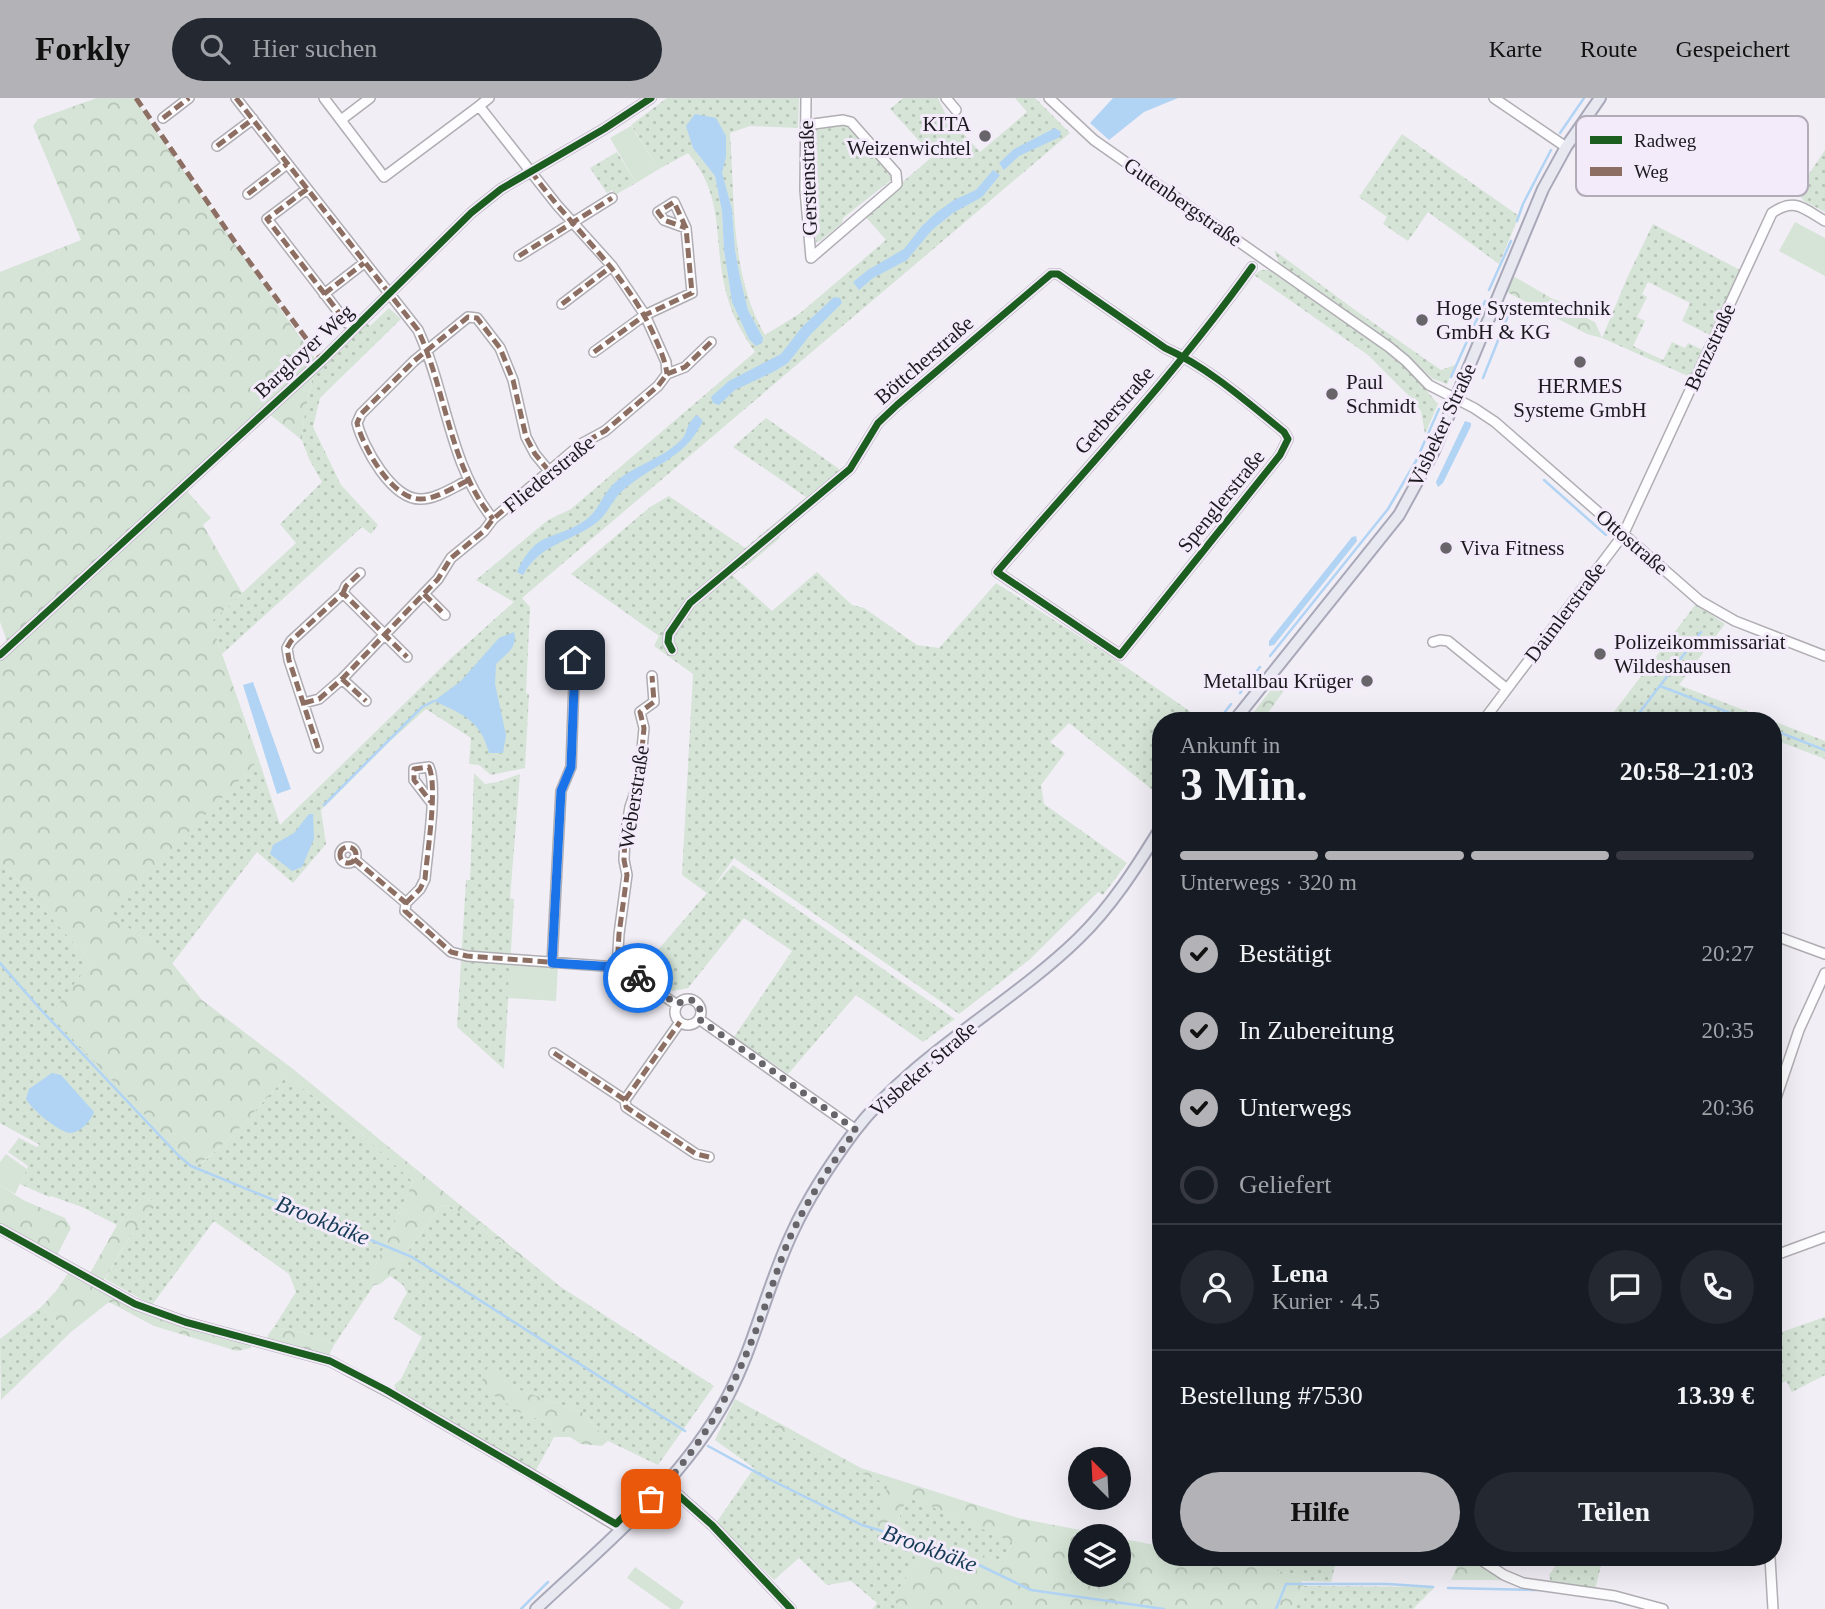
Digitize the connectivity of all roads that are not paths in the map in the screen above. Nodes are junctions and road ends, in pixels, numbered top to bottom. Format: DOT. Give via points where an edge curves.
graph roads {
  1 [pos="189,98"];
  2 [pos="236,98"];
  3 [pos="324,98"];
  4 [pos="370,98"];
  5 [pos="489,98"];
  6 [pos="651,98"];
  7 [pos="806,98"];
  8 [pos="946,98"];
  9 [pos="1049,98"];
  10 [pos="1494,98"];
  11 [pos="1600,98"];
  12 [pos="479,106"];
  13 [pos="956,110"];
  14 [pos="1587,116"];
  15 [pos="163,118"];
  16 [pos="253,119"];
  17 [pos="341,120"];
  18 [pos="806,125"];
  19 [pos="1576,132"];
  20 [pos="218,146"];
  21 [pos="1566,146"];
  22 [pos="287,164"];
  23 [pos="531,171"];
  24 [pos="307,189"];
  25 [pos="248,194"];
  26 [pos="612,198"];
  27 [pos="1825,221"];
  28 [pos="573,223"];
  29 [pos="686,228"];
  30 [pos="519,256"];
  31 [pos="364,263"];
  32 [pos="611,267"];
  33 [pos="1252,267"];
  34 [pos="324,294"];
  35 [pos="388,295"];
  36 [pos="562,304"];
  37 [pos="645,315"];
  38 [pos="347,323"];
  39 [pos="711,342"];
  40 [pos="428,351"];
  41 [pos="594,352"];
  42 [pos="1184,356"];
  43 [pos="667,374"];
  44 [pos="1457,399"];
  45 [pos="549,471"];
  46 [pos="467,481"];
  47 [pos="493,519"];
  48 [pos="1622,535"];
  49 [pos="360,573"];
  50 [pos="343,593"];
  51 [pos="424,594"];
  52 [pos="445,615"];
  53 [pos="386,635"];
  54 [pos="1433,642"];
  55 [pos="672,650"];
  56 [pos="575,652"];
  57 [pos="0,655"];
  58 [pos="1120,655"];
  59 [pos="1825,656"];
  60 [pos="407,657"];
  61 [pos="652,676"];
  62 [pos="342,679"];
  63 [pos="1507,689"];
  64 [pos="366,701"];
  65 [pos="304,704"];
  66 [pos="1241,712"];
  67 [pos="1490,712"];
  68 [pos="318,748"];
  69 [pos="431,802"];
  70 [pos="1152,841"];
  71 [pos="354,859"];
  72 [pos="406,903"];
  73 [pos="1782,937"];
  74 [pos="1825,954"];
  75 [pos="552,963"];
  76 [pos="617,967"];
  77 [pos="1825,973"];
  78 [pos="677,1004"];
  79 [pos="699,1019"];
  80 [pos="680,1022"];
  81 [pos="554,1053"];
  82 [pos="1782,1079"];
  83 [pos="625,1100"];
  84 [pos="856,1130"];
  85 [pos="709,1157"];
  86 [pos="0,1229"];
  87 [pos="1825,1237"];
  88 [pos="1782,1253"];
  89 [pos="666,1484"];
  90 [pos="621,1529"];
  91 [pos="1490,1566"];
  92 [pos="1770,1566"];
  93 [pos="536,1609"];
  94 [pos="791,1609"];
  95 [pos="1663,1609"];
  96 [pos="1773,1609"];
  1 -- 15 [label="street"];
  2 -- 16 [label="street, Fliederstraße"];
  3 -- 17 [label="street"];
  4 -- 17 [label="street"];
  5 -- 12 [label="street"];
  6 -- 23 [label="street, Bargloyer Weg"];
  7 -- 18 [label="street, Gerstenstraße"];
  8 -- 13 [label="street"];
  9 -- 44 [label="street, Gutenbergstraße" via="1094,140 1389,347 1429,385"];
  10 -- 21 [label="street"];
  11 -- 14 [label="main road, Visbeker Straße"];
  12 -- 17 [label="street" via="384,177"];
  12 -- 23 [label="street"];
  16 -- 20 [label="street"];
  16 -- 22 [label="street, Fliederstraße"];
  18 -- 18 [label="street, Gerstenstraße" via="805,190 811,258 897,184 896,173 851,122"];
  19 -- 21 [label="main road, Visbeker Straße"];
  21 -- 44 [label="main road, Visbeker Straße"];
  22 -- 24 [label="street, Fliederstraße"];
  22 -- 25 [label="street"];
  23 -- 28 [label="street"];
  23 -- 35 [label="street, Bargloyer Weg" via="471,213"];
  24 -- 31 [label="street, Fliederstraße"];
  24 -- 34 [label="street" via="267,219"];
  26 -- 28 [label="street"];
  27 -- 48 [label="street, Benzstraße" via="1796,204 1783,205 1772,213"];
  28 -- 30 [label="street"];
  28 -- 32 [label="street"];
  29 -- 37 [label="street" via="692,293"];
  31 -- 34 [label="street"];
  31 -- 35 [label="street, Fliederstraße"];
  32 -- 36 [label="street"];
  32 -- 37 [label="street"];
  33 -- 42 [label="street, Gerberstraße"];
  34 -- 38 [label="street"];
  35 -- 40 [label="street, Fliederstraße" via="411,321"];
  35 -- 57 [label="street, Bargloyer Weg"];
  37 -- 41 [label="street"];
  37 -- 43 [label="street"];
  39 -- 43 [label="street, Fliederstraße" via="685,367"];
  40 -- 45 [label="street" via="468,317 477,318 500,348 513,380 526,437"];
  40 -- 46 [label="street, Fliederstraße"];
  40 -- 46 [label="street" via="361,414 357,426 371,456 404,495 429,498"];
  42 -- 55 [label="street, Böttcherstraße" via="1165,348 1058,274 1051,275 878,423 849,469 690,603 669,634"];
  42 -- 58 [label="street, Spenglerstraße" via="1288,439 1280,456"];
  42 -- 58 [label="street, Gerberstraße" via="996,572"];
  43 -- 45 [label="street, Fliederstraße" via="605,431"];
  44 -- 48 [label="street, Ottostraße" via="1495,422"];
  44 -- 66 [label="main road, Visbeker Straße" via="1399,514"];
  45 -- 47 [label="street, Fliederstraße"];
  46 -- 47 [label="street, Fliederstraße"];
  47 -- 51 [label="street" via="451,558"];
  48 -- 59 [label="street, Ottostraße" via="1716,613"];
  48 -- 63 [label="street, Daimlerstraße"];
  49 -- 50 [label="street"];
  50 -- 53 [label="street"];
  50 -- 65 [label="street" via="287,648"];
  51 -- 52 [label="street"];
  51 -- 53 [label="street"];
  53 -- 60 [label="street"];
  53 -- 62 [label="street"];
  54 -- 63 [label="street" via="1448,641"];
  56 -- 75 [label="street" via="571,767 561,791"];
  61 -- 76 [label="street, Weberstraße" via="654,702 640,712 644,728 639,781 625,836 627,875"];
  62 -- 64 [label="street"];
  62 -- 65 [label="street" via="319,699"];
  63 -- 67 [label="street, Daimlerstraße"];
  65 -- 68 [label="street"];
  69 -- 72 [label="street" via="425,879"];
  70 -- 84 [label="main road, Visbeker Straße" via="1121,889 1078,939 923,1064"];
  71 -- 72 [label="street"];
  72 -- 75 [label="street" via="405,911 451,952"];
  73 -- 74 [label="street"];
  75 -- 76 [label="street"];
  76 -- 78 [label="street"];
  77 -- 82 [label="street" via="1798,1030"];
  78 -- 79 [label="street" via="695,1001 701,1011"];
  78 -- 80 [label="street" via="674,1012"];
  79 -- 80 [label="street" via="688,1025"];
  79 -- 84 [label="street"];
  80 -- 83 [label="street"];
  81 -- 83 [label="street"];
  83 -- 85 [label="street" via="626,1107 696,1154"];
  84 -- 89 [label="main road, Visbeker Straße" via="793,1230 728,1396"];
  86 -- 90 [label="street" via="135,1304 330,1361"];
  87 -- 88 [label="street"];
  89 -- 90 [label="main road, Visbeker Straße"];
  89 -- 94 [label="street" via="712,1525"];
  90 -- 93 [label="main road, Visbeker Straße"];
  91 -- 95 [label="street" via="1523,1583 1615,1596"];
  92 -- 96 [label="street"];
}
